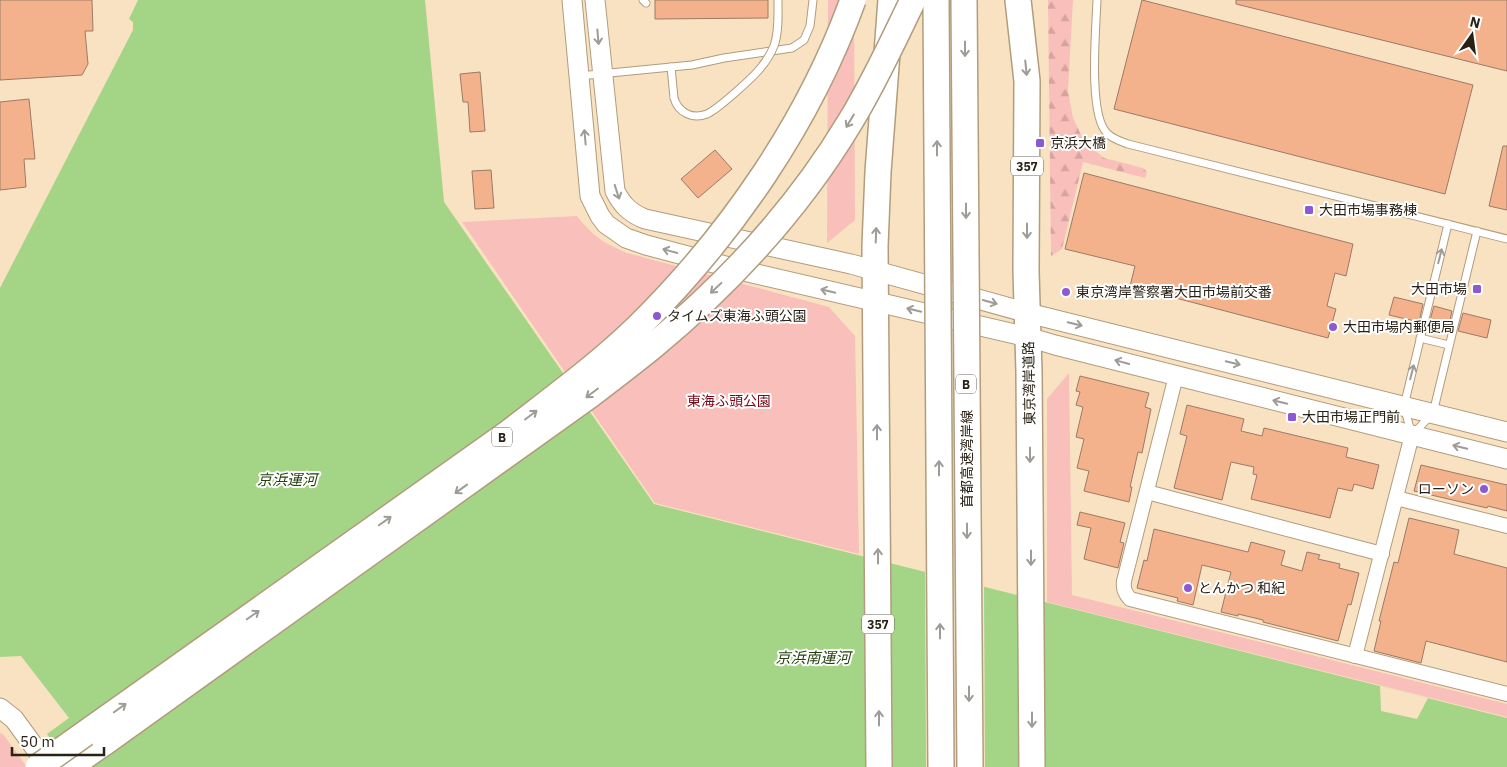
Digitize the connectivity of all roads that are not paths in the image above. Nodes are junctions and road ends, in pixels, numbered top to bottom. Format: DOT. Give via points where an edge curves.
graph roads {
  1 [pos="572,0"];
  2 [pos="595,0"];
  3 [pos="778,0"];
  4 [pos="813,0"];
  5 [pos="853,0"];
  6 [pos="874,0"];
  7 [pos="891,0"];
  8 [pos="912,0"];
  9 [pos="936,0"];
  10 [pos="964,0"];
  11 [pos="1096,0"];
  12 [pos="1020,7"];
  13 [pos="671,67"];
  14 [pos="602,74"];
  15 [pos="579,76"];
  16 [pos="878,172"];
  17 [pos="1448,224"];
  18 [pos="1478,231"];
  19 [pos="1507,239"];
  20 [pos="875,270"];
  21 [pos="876,302"];
  22 [pos="1028,325"];
  23 [pos="1420,338"];
  24 [pos="1449,345"];
  25 [pos="1176,376"];
  26 [pos="1404,406"];
  27 [pos="1433,413"];
  28 [pos="1507,432"];
  29 [pos="1412,435"];
  30 [pos="1507,458"];
  31 [pos="1147,492"];
  32 [pos="1396,498"];
  33 [pos="1507,526"];
  34 [pos="1382,554"];
  35 [pos="1355,656"];
  36 [pos="1507,694"];
  37 [pos="0,708"];
  38 [pos="38,767"];
  39 [pos="49,767"];
  40 [pos="69,767"];
  41 [pos="879,767"];
  42 [pos="941,767"];
  43 [pos="970,767"];
  44 [pos="1032,767"];
  1 -- 15 [label="street"];
  2 -- 14 [label="street, one-way"];
  3 -- 13 [label="lane, bridge" via="774,46 762,68 720,106 706,114 682,112 674,98"];
  4 -- 13 [label="lane" via="810,26 804,40 792,48"];
  38 -- 5 [label="highway, B, one-way, bridge" via="507,434 577,380 638,326 708,249 766,172 810,98"];
  6 -- 16 [label="highway, 357"];
  7 -- 16 [label="highway, 357"];
  8 -- 40 [label="highway, B, one-way, bridge" via="883,64 815,174 761,242 653,346 446,499"];
  42 -- 9 [label="highway, 首都高速湾岸線 / B, one-way, bridge"];
  10 -- 43 [label="highway, 首都高速湾岸線 / B, one-way, bridge"];
  11 -- 17 [label="lane" via="1096,106 1106,133 1128,144"];
  12 -- 22 [label="highway, 東京湾岸道路 / 357, one-way" via="1027,81"];
  13 -- 14 [label="lane"];
  14 -- 15 [label="lane"];
  14 -- 20 [label="street, one-way" via="615,191 620,202 634,214 644,219"];
  21 -- 15 [label="street, one-way" via="665,250 616,232 600,216 590,196"];
  20 -- 16 [label="highway, 357, one-way"];
  17 -- 18 [label="lane"];
  23 -- 17 [label="lane, one-way"];
  18 -- 19 [label="lane"];
  18 -- 24 [label="lane"];
  20 -- 21 [label="highway, 357"];
  20 -- 22 [label="street, one-way"];
  22 -- 21 [label="street, one-way"];
  41 -- 21 [label="highway, 357, one-way"];
  25 -- 22 [label="street, one-way" via="1055,345"];
  22 -- 26 [label="street, one-way"];
  22 -- 44 [label="highway, 東京湾岸道路 / 357, one-way"];
  23 -- 24 [label="lane"];
  26 -- 23 [label="lane, one-way"];
  24 -- 27 [label="lane"];
  29 -- 25 [label="street, one-way"];
  25 -- 31 [label="street"];
  26 -- 27 [label="street"];
  26 -- 29 [label="lane"];
  27 -- 28 [label="street"];
  27 -- 29 [label="lane"];
  30 -- 29 [label="street, one-way"];
  29 -- 32 [label="street"];
  31 -- 34 [label="street"];
  31 -- 35 [label="street" via="1124,581 1130,599"];
  32 -- 33 [label="street"];
  32 -- 34 [label="street"];
  34 -- 35 [label="street"];
  35 -- 36 [label="street"];
  37 -- 39 [label="street" via="14,719"];
}
